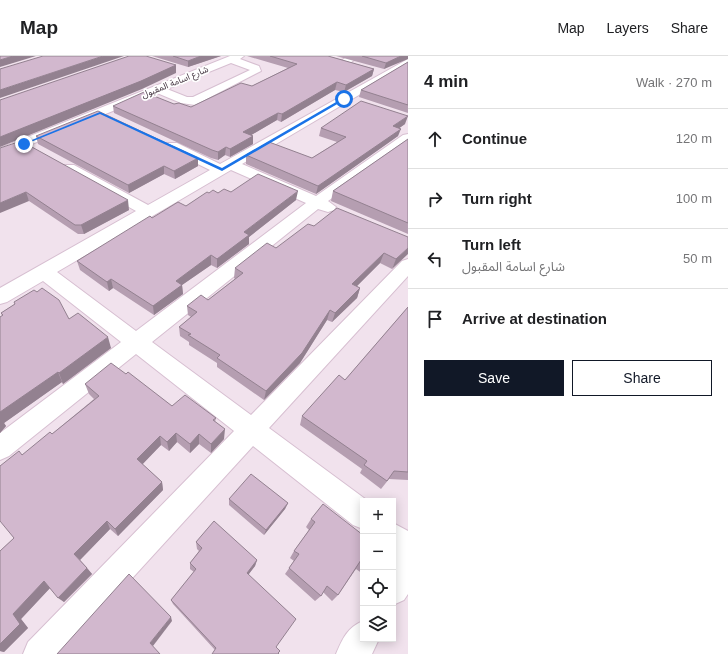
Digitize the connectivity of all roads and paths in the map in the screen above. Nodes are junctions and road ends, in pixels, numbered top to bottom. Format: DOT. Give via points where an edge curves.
graph roads {
  1 [pos="355,56"];
  2 [pos="235,58"];
  3 [pos="331,59"];
  4 [pos="403,60"];
  5 [pos="343,63"];
  6 [pos="357,67"];
  7 [pos="180,70"];
  8 [pos="194,74"];
  9 [pos="157,89"];
  10 [pos="100,113"];
  11 [pos="114,119"];
  12 [pos="408,138"];
  13 [pos="158,140"];
  14 [pos="24,144"];
  15 [pos="38,151"];
  16 [pos="0,153"];
  17 [pos="59,162"];
  18 [pos="227,167"];
  19 [pos="317,202"];
  20 [pos="150,212"];
  21 [pos="345,214"];
  22 [pos="408,265"];
  23 [pos="44,272"];
  24 [pos="0,297"];
  25 [pos="136,341"];
  26 [pos="252,430"];
  27 [pos="0,448"];
  28 [pos="360,513"];
  29 [pos="396,540"];
  30 [pos="408,550"];
  31 [pos="408,565"];
  32 [pos="396,584"];
  33 [pos="360,642"];
  34 [pos="40,654"];
  35 [pos="353,654"];
  1 -- 5 [label="street"];
  2 -- 8 [label="street, شارع اسامة المقبول"];
  2 -- 9 [label="street" via="255,68 256,71 196,101 185,101"];
  3 -- 5 [label="street"];
  4 -- 18 [label="street" via="378,73 351,101"];
  5 -- 6 [label="street"];
  7 -- 8 [label="street"];
  8 -- 9 [label="street, شارع اسامة المقبول"];
  9 -- 10 [label="street, شارع اسامة المقبول"];
  10 -- 11 [label="street"];
  10 -- 14 [label="street, شارع اسامة المقبول"];
  12 -- 19 [label="street"];
  13 -- 18 [label="street"];
  14 -- 15 [label="street"];
  14 -- 16 [label="street, شارع اسامة المقبول"];
  17 -- 20 [label="street"];
  18 -- 19 [label="street"];
  18 -- 20 [label="street"];
  19 -- 21 [label="street"];
  19 -- 25 [label="street"];
  20 -- 23 [label="street"];
  22 -- 26 [label="street"];
  23 -- 24 [label="street"];
  23 -- 25 [label="street"];
  25 -- 26 [label="street"];
  25 -- 27 [label="street"];
  26 -- 28 [label="street"];
  26 -- 34 [label="street"];
  29 -- 30 [label="street"];
  31 -- 32 [label="street"];
  33 -- 35 [label="street"];
}
